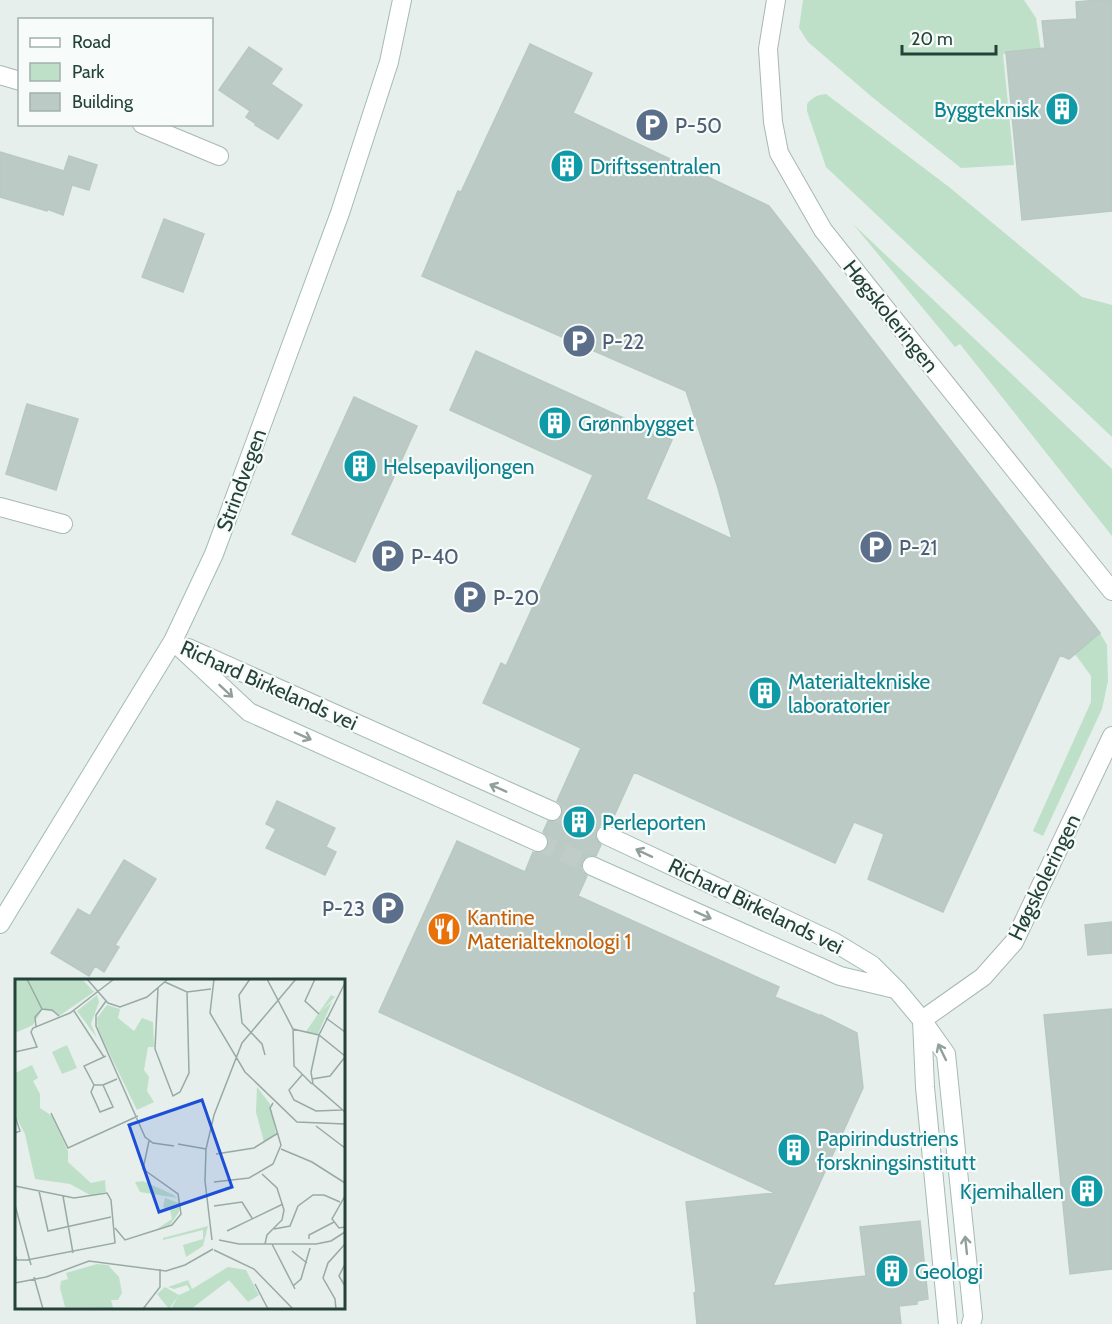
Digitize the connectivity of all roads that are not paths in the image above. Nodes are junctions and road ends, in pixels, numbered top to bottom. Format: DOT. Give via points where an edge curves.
graph roads {
  1 [pos="402,0"];
  2 [pos="776,0"];
  3 [pos="0,75"];
  4 [pos="18,80"];
  5 [pos="147,126"];
  6 [pos="219,156"];
  7 [pos="0,507"];
  8 [pos="63,524"];
  9 [pos="1112,591"];
  10 [pos="173,641"];
  11 [pos="1112,736"];
  12 [pos="552,812"];
  13 [pos="606,835"];
  14 [pos="538,842"];
  15 [pos="592,866"];
  16 [pos="0,924"];
  17 [pos="897,990"];
  18 [pos="922,1020"];
  19 [pos="948,1324"];
  20 [pos="971,1324"];
  1 -- 10 [label="street, Strindvegen" via="389,62 340,213 214,554"];
  2 -- 9 [label="street, Høgskoleringen" via="768,49 779,153 823,230"];
  3 -- 4 [label="street"];
  5 -- 6 [label="street"];
  7 -- 8 [label="street"];
  12 -- 10 [label="street, Richard Birkelands vei, one-way"];
  10 -- 14 [label="street, Richard Birkelands vei, one-way" via="249,712"];
  10 -- 16 [label="street, Strindvegen"];
  11 -- 18 [label="street, Høgskoleringen" via="1014,942 983,977"];
  17 -- 13 [label="street, Richard Birkelands vei, one-way" via="872,965 834,942"];
  15 -- 17 [label="street, Richard Birkelands vei, one-way" via="840,976"];
  17 -- 18 [label="street, Richard Birkelands vei"];
  18 -- 19 [label="street"];
  20 -- 18 [label="street, one-way" via="946,1054"];
}
